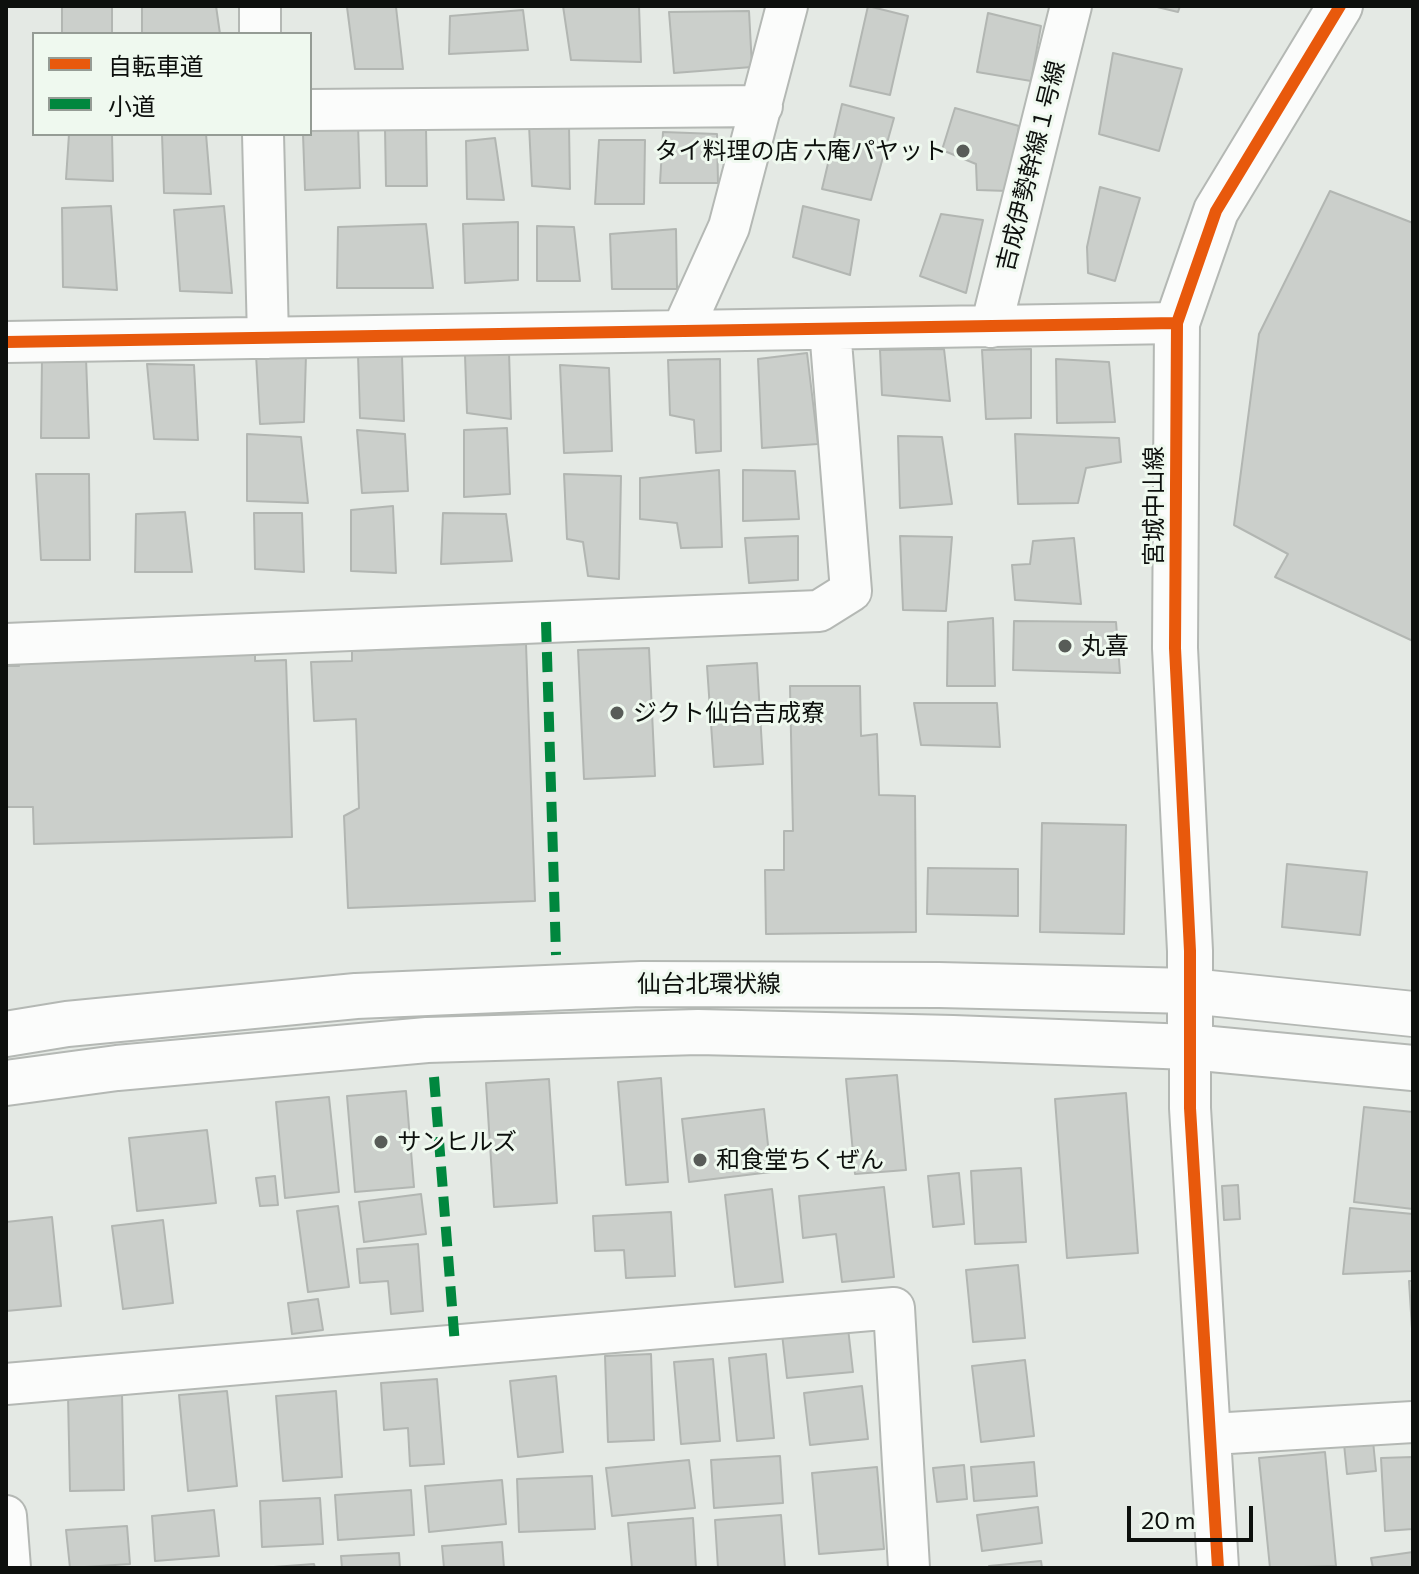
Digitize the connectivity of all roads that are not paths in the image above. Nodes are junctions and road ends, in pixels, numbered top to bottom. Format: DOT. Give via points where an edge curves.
graph roads {
  1 [pos="260,6"];
  2 [pos="787,6"];
  3 [pos="1071,6"];
  4 [pos="1340,6"];
  5 [pos="260,32"];
  6 [pos="762,106"];
  7 [pos="312,110"];
  8 [pos="263,136"];
  9 [pos="1177,323"];
  10 [pos="991,327"];
  11 [pos="830,329"];
  12 [pos="682,331"];
  13 [pos="268,338"];
  14 [pos="6,342"];
  15 [pos="6,644"];
  16 [pos="1190,991"];
  17 [pos="1413,1014"];
  18 [pos="6,1034"];
  19 [pos="1190,1047"];
  20 [pos="1413,1068"];
  21 [pos="6,1083"];
  22 [pos="6,1384"];
  23 [pos="1413,1422"];
  24 [pos="1212,1434"];
  25 [pos="6,1516"];
  26 [pos="10,1568"];
  27 [pos="909,1568"];
  28 [pos="1218,1568"];
  1 -- 5 [label="street"];
  2 -- 6 [label="street"];
  3 -- 10 [label="street, 吉成伊勢幹線１号線"];
  4 -- 9 [label="main road, 宮城中山線" via="1216,211"];
  6 -- 7 [label="street"];
  6 -- 12 [label="street" via="729,227"];
  8 -- 13 [label="street"];
  9 -- 10 [label="street"];
  9 -- 16 [label="main road, 宮城中山線" via="1175,648"];
  10 -- 11 [label="street"];
  11 -- 12 [label="street"];
  11 -- 15 [label="street" via="851,591 819,611"];
  12 -- 13 [label="street"];
  13 -- 14 [label="street"];
  16 -- 17 [label="main road, 仙台北環状線"];
  16 -- 18 [label="main road, 仙台北環状線" via="641,984 356,996"];
  16 -- 19 [label="main road, 宮城中山線"];
  19 -- 20 [label="main road, 仙台北環状線"];
  19 -- 21 [label="main road, 仙台北環状線" via="698,1032 443,1040 117,1068"];
  19 -- 24 [label="street"];
  22 -- 27 [label="street" via="894,1308"];
  23 -- 24 [label="street"];
  24 -- 28 [label="street"];
  25 -- 26 [label="street"];
}
